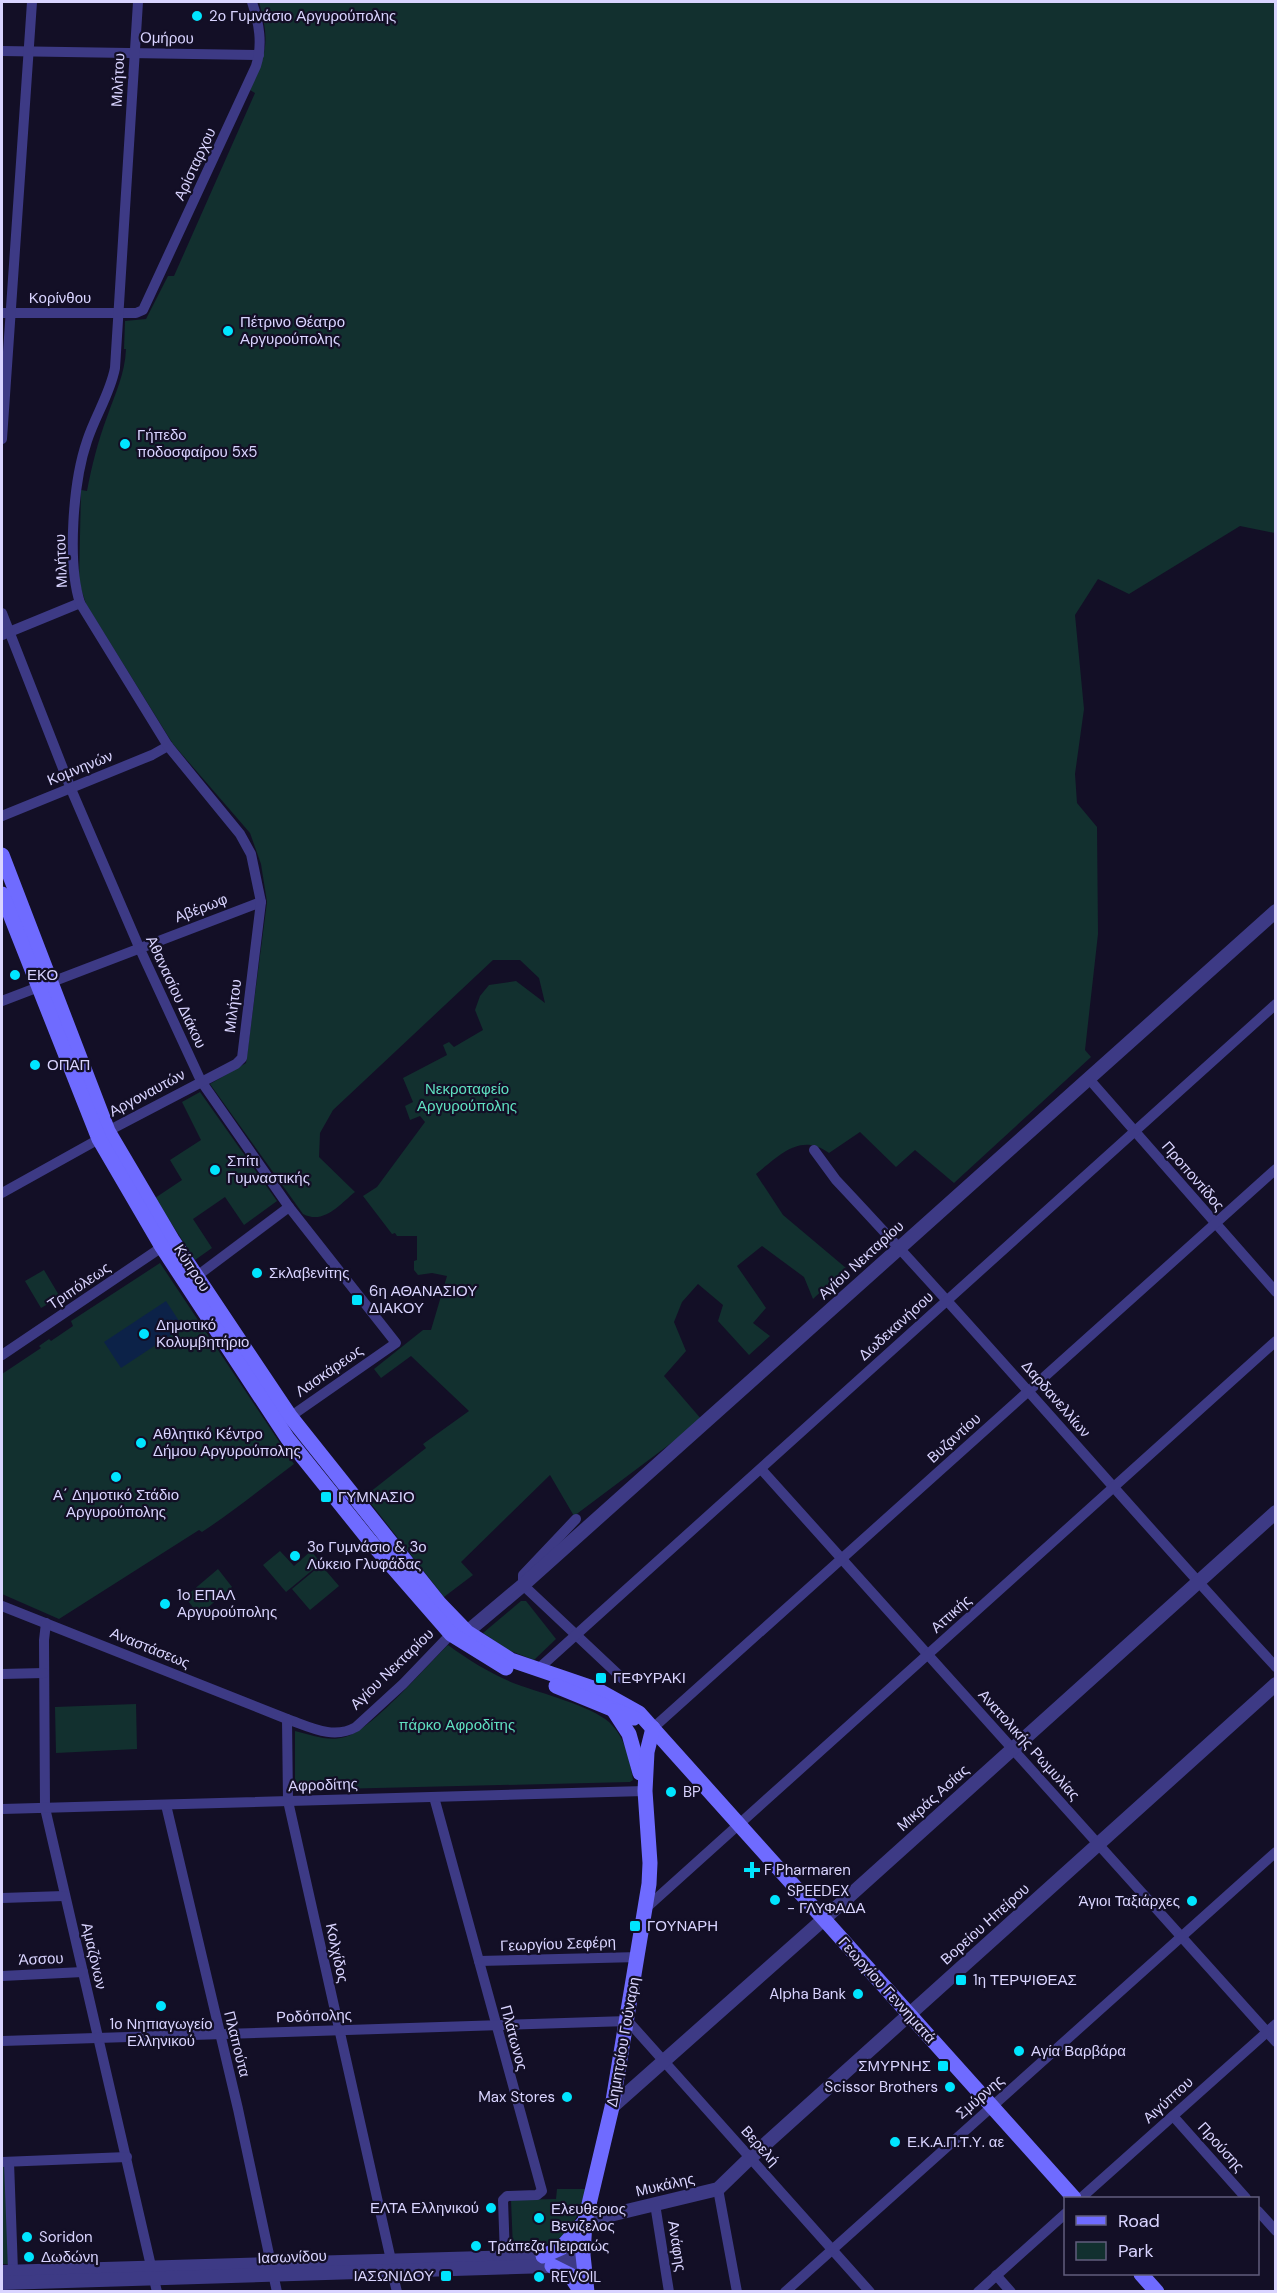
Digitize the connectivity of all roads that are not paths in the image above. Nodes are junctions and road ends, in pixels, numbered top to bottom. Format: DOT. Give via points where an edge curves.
graph roads {
  1 [pos="32,2"];
  2 [pos="138,2"];
  3 [pos="252,2"];
  4 [pos="2,51"];
  5 [pos="29,52"];
  6 [pos="135,53"];
  7 [pos="260,55"];
  8 [pos="6,313"];
  9 [pos="118,313"];
  10 [pos="2,439"];
  11 [pos="80,603"];
  12 [pos="2,613"];
  13 [pos="5,633"];
  14 [pos="168,746"];
  15 [pos="71,789"];
  16 [pos="2,816"];
  17 [pos="2,855"];
  18 [pos="2,894"];
  19 [pos="261,902"];
  20 [pos="1275,912"];
  21 [pos="139,947"];
  22 [pos="43,983"];
  23 [pos="2,1001"];
  24 [pos="1275,1004"];
  25 [pos="1089,1079"];
  26 [pos="201,1081"];
  27 [pos="1135,1132"];
  28 [pos="104,1135"];
  29 [pos="814,1150"];
  30 [pos="1275,1169"];
  31 [pos="2,1193"];
  32 [pos="289,1207"];
  33 [pos="1215,1223"];
  34 [pos="168,1244"];
  35 [pos="899,1248"];
  36 [pos="197,1276"];
  37 [pos="1275,1292"];
  38 [pos="947,1300"];
  39 [pos="1275,1341"];
  40 [pos="396,1343"];
  41 [pos="2,1355"];
  42 [pos="1030,1390"];
  43 [pos="284,1420"];
  44 [pos="761,1469"];
  45 [pos="1113,1488"];
  46 [pos="1275,1512"];
  47 [pos="576,1519"];
  48 [pos="842,1559"];
  49 [pos="1197,1582"];
  50 [pos="523,1585"];
  51 [pos="2,1606"];
  52 [pos="46,1623"];
  53 [pos="467,1632"];
  54 [pos="451,1634"];
  55 [pos="577,1635"];
  56 [pos="928,1655"];
  57 [pos="1275,1667"];
  58 [pos="537,1670"];
  59 [pos="44,1673"];
  60 [pos="2,1674"];
  61 [pos="624,1680"];
  62 [pos="1275,1684"];
  63 [pos="613,1710"];
  64 [pos="287,1719"];
  65 [pos="653,1728"];
  66 [pos="1012,1749"];
  67 [pos="645,1791"];
  68 [pos="434,1797"];
  69 [pos="288,1801"];
  70 [pos="166,1804"];
  71 [pos="45,1808"];
  72 [pos="2,1809"];
  73 [pos="739,1825"];
  74 [pos="1098,1844"];
  75 [pos="1275,1852"];
  76 [pos="64,1896"];
  77 [pos="2,1898"];
  78 [pos="646,1908"];
  79 [pos="824,1919"];
  80 [pos="1182,1937"];
  81 [pos="639,1957"];
  82 [pos="479,1961"];
  83 [pos="83,1972"];
  84 [pos="2,1976"];
  85 [pos="909,2014"];
  86 [pos="628,2021"];
  87 [pos="1275,2024"];
  88 [pos="495,2025"];
  89 [pos="339,2030"];
  90 [pos="1266,2032"];
  91 [pos="219,2034"];
  92 [pos="98,2038"];
  93 [pos="2,2041"];
  94 [pos="1275,2042"];
  95 [pos="664,2061"];
  96 [pos="612,2107"];
  97 [pos="992,2107"];
  98 [pos="1173,2116"];
  99 [pos="127,2157"];
  100 [pos="750,2158"];
  101 [pos="5,2162"];
  102 [pos="718,2189"];
  103 [pos="1072,2197"];
  104 [pos="1083,2197"];
  105 [pos="1244,2197"];
  106 [pos="655,2204"];
  107 [pos="1259,2213"];
  108 [pos="1064,2214"];
  109 [pos="585,2221"];
  110 [pos="1275,2231"];
  111 [pos="832,2250"];
  112 [pos="505,2257"];
  113 [pos="583,2260"];
  114 [pos="548,2261"];
  115 [pos="391,2266"];
  116 [pos="273,2269"];
  117 [pos="7,2272"];
  118 [pos="996,2275"];
  119 [pos="1142,2275"];
  120 [pos="154,2279"];
  121 [pos="2,2283"];
  122 [pos="277,2292"];
  123 [pos="397,2292"];
  124 [pos="581,2292"];
  125 [pos="587,2292"];
  126 [pos="669,2292"];
  127 [pos="737,2292"];
  128 [pos="785,2292"];
  129 [pos="870,2292"];
  130 [pos="978,2292"];
  131 [pos="1011,2292"];
  132 [pos="1157,2292"];
  1 -- 5 [label="street"];
  2 -- 6 [label="street, Μιλήτου"];
  3 -- 7 [label="street, Αρίσταρχου" via="259,23"];
  4 -- 5 [label="street, Ομήρου"];
  5 -- 6 [label="street, Ομήρου"];
  5 -- 8 [label="street"];
  6 -- 7 [label="street, Ομήρου"];
  6 -- 9 [label="street, Μιλήτου"];
  7 -- 9 [label="street, Αρίσταρχου" via="144,310"];
  8 -- 9 [label="street, Κορίνθου"];
  8 -- 10 [label="street"];
  9 -- 11 [label="street, Μιλήτου" via="113,380 87,440 79,474 74,550 75,586"];
  11 -- 13 [label="street"];
  11 -- 14 [label="street, Μιλήτου"];
  12 -- 13 [label="street, Αθανασίου Διάκου"];
  13 -- 15 [label="street, Αθανασίου Διάκου"];
  14 -- 15 [label="street, Κομνηνών"];
  14 -- 19 [label="street, Μιλήτου" via="246,843"];
  15 -- 16 [label="street, Κομνηνών"];
  15 -- 21 [label="street, Αθανασίου Διάκου"];
  17 -- 22 [label="main road, Κύπρου"];
  18 -- 22 [label="main road, Κύπρου"];
  19 -- 21 [label="street, Αβέρωφ"];
  19 -- 26 [label="street, Μιλήτου" via="242,1058"];
  20 -- 25 [label="street, Αγίου Νεκταρίου"];
  21 -- 22 [label="street, Αβέρωφ"];
  21 -- 26 [label="street, Αθανασίου Διάκου"];
  22 -- 23 [label="street, Αβέρωφ"];
  22 -- 28 [label="main road, Κύπρου"];
  24 -- 27 [label="street, Δωδεκανήσου"];
  25 -- 27 [label="street, Προποντίδος"];
  25 -- 35 [label="street, Αγίου Νεκταρίου"];
  26 -- 28 [label="street, Αργοναυτών"];
  26 -- 32 [label="street, Αθανασίου Διάκου"];
  27 -- 33 [label="street, Προποντίδος"];
  27 -- 38 [label="street, Δωδεκανήσου"];
  28 -- 31 [label="street, Αργοναυτών"];
  28 -- 34 [label="main road, Κύπρου"];
  29 -- 35 [label="street, Δαρδανελλίων" via="836,1180"];
  30 -- 33 [label="street, Βυζαντίου"];
  32 -- 36 [label="street"];
  32 -- 40 [label="street, Αθανασίου Διάκου"];
  33 -- 37 [label="street, Προποντίδος"];
  33 -- 42 [label="street, Βυζαντίου"];
  34 -- 36 [label="main road, Κύπρου"];
  34 -- 41 [label="street, Τριπόλεως"];
  34 -- 43 [label="main road, Κύπρου"];
  35 -- 38 [label="street, Δαρδανελλίων"];
  35 -- 50 [label="street, Αγίου Νεκταρίου"];
  36 -- 43 [label="main road, Κύπρου"];
  38 -- 42 [label="street, Δαρδανελλίων"];
  38 -- 44 [label="street, Δωδεκανήσου"];
  39 -- 45 [label="street, Αττικής"];
  40 -- 43 [label="street, Λασκάρεως"];
  42 -- 45 [label="street, Δαρδανελλίων"];
  42 -- 48 [label="street, Βυζαντίου"];
  43 -- 53 [label="main road, Κύπρου"];
  43 -- 54 [label="main road, Κύπρου" via="370,1540"];
  44 -- 48 [label="street, Ανατολικής Ρωμυλίας"];
  44 -- 55 [label="street, Δωδεκανήσου"];
  45 -- 49 [label="street, Δαρδανελλίων"];
  45 -- 56 [label="street, Αττικής"];
  46 -- 49 [label="street, Μικράς Ασίας"];
  47 -- 50 [label="street" via="523,1575"];
  48 -- 56 [label="street, Ανατολικής Ρωμυλίας"];
  48 -- 65 [label="street, Βυζαντίου"];
  49 -- 57 [label="street, Δαρδανελλίων"];
  49 -- 66 [label="street, Μικράς Ασίας"];
  50 -- 53 [label="street, Αγίου Νεκταρίου"];
  50 -- 55 [label="street"];
  51 -- 52 [label="street, Αναστάσεως"];
  52 -- 59 [label="street, Αμαζόνων"];
  52 -- 64 [label="street, Αναστάσεως"];
  53 -- 54 [label="street"];
  53 -- 58 [label="main road, Γεωργίου Γεννηματά" via="501,1656"];
  54 -- 63 [label="main road, Γεωργίου Γεννηματά" via="504,1668"];
  54 -- 64 [label="street, Αγίου Νεκταρίου" via="356,1727 328,1733"];
  55 -- 58 [label="street, Δωδεκανήσου"];
  55 -- 61 [label="street"];
  56 -- 66 [label="street, Ανατολικής Ρωμυλίας"];
  56 -- 73 [label="street, Αττικής"];
  58 -- 65 [label="main road, Γεωργίου Γεννηματά" via="596,1689 639,1713"];
  59 -- 60 [label="street"];
  59 -- 71 [label="street, Αμαζόνων"];
  62 -- 74 [label="street, Βορείου Ηπείρου"];
  63 -- 65 [label="main road, Γεωργίου Γεννηματά"];
  63 -- 67 [label="main road" via="629,1734"];
  64 -- 69 [label="street, Κολχίδος"];
  65 -- 67 [label="main road"];
  65 -- 73 [label="main road, Γεωργίου Γεννηματά"];
  66 -- 74 [label="street, Ανατολικής Ρωμυλίας"];
  66 -- 79 [label="street, Μικράς Ασίας"];
  67 -- 68 [label="street, Αφροδίτης"];
  67 -- 78 [label="main road, Δημητρίου Γούναρη" via="650,1863"];
  68 -- 69 [label="street, Αφροδίτης"];
  68 -- 82 [label="street, Πλάτωνος"];
  69 -- 70 [label="street, Αφροδίτης"];
  69 -- 89 [label="street, Κολχίδος"];
  70 -- 71 [label="street, Αφροδίτης"];
  70 -- 91 [label="street, Πλαπούτα"];
  71 -- 72 [label="street, Αφροδίτης"];
  71 -- 76 [label="street, Αμαζόνων"];
  73 -- 78 [label="street, Αττικής"];
  73 -- 79 [label="main road, Γεωργίου Γεννηματά"];
  74 -- 80 [label="street, Ανατολικής Ρωμυλίας"];
  74 -- 85 [label="street, Βορείου Ηπείρου"];
  75 -- 80 [label="street, Σμύρνης"];
  76 -- 77 [label="street"];
  76 -- 83 [label="street, Αμαζόνων"];
  78 -- 81 [label="main road, Δημητρίου Γούναρη"];
  79 -- 85 [label="main road, Γεωργίου Γεννηματά"];
  79 -- 95 [label="street, Μικράς Ασίας"];
  80 -- 90 [label="street, Ανατολικής Ρωμυλίας"];
  80 -- 97 [label="street, Σμύρνης"];
  81 -- 82 [label="street, Γεωργίου Σεφέρη"];
  81 -- 86 [label="main road, Δημητρίου Γούναρη"];
  82 -- 88 [label="street, Πλάτωνος"];
  83 -- 84 [label="street, Άσσου"];
  83 -- 92 [label="street, Αμαζόνων"];
  85 -- 97 [label="main road, Γεωργίου Γεννηματά"];
  85 -- 100 [label="street, Βορείου Ηπείρου"];
  86 -- 88 [label="street, Ροδόπολης"];
  86 -- 95 [label="street, Βερελή"];
  86 -- 96 [label="main road, Δημητρίου Γούναρη"];
  87 -- 90 [label="street, Αιγύπτου"];
  88 -- 89 [label="street, Ροδόπολης"];
  88 -- 112 [label="street, Πλάτωνος" via="542,2191 503,2200"];
  89 -- 91 [label="street, Ροδόπολης"];
  89 -- 115 [label="street, Κολχίδος"];
  90 -- 94 [label="street, Ανατολικής Ρωμυλίας"];
  90 -- 98 [label="street, Αιγύπτου"];
  91 -- 92 [label="street, Ροδόπολης"];
  91 -- 116 [label="street, Πλαπούτα"];
  92 -- 93 [label="street, Ροδόπολης"];
  92 -- 99 [label="street, Αμαζόνων"];
  95 -- 96 [label="street, Μικράς Ασίας"];
  95 -- 100 [label="street, Βερελή"];
  96 -- 109 [label="main road, Δημητρίου Γούναρη"];
  97 -- 103 [label="main road, Γεωργίου Γεννηματά"];
  97 -- 111 [label="street, Σμύρνης"];
  98 -- 104 [label="street, Αιγύπτου"];
  98 -- 105 [label="street, Προύσης"];
  99 -- 101 [label="street"];
  99 -- 120 [label="street, Αμαζόνων"];
  100 -- 102 [label="street, Βορείου Ηπείρου"];
  100 -- 111 [label="street, Βερελή"];
  101 -- 117 [label="street"];
  102 -- 106 [label="street, Μυκάλης"];
  102 -- 127 [label="street"];
  106 -- 109 [label="street, Μυκάλης"];
  106 -- 126 [label="street, Ανάφης"];
  107 -- 110 [label="street"];
  108 -- 118 [label="street"];
  109 -- 113 [label="main road, Δημητρίου Γούναρη"];
  109 -- 114 [label="main road"];
  111 -- 128 [label="street, Σμύρνης"];
  111 -- 129 [label="street, Βερελή"];
  112 -- 114 [label="street, Ιασωνίδου"];
  112 -- 115 [label="street, Ιασωνίδου"];
  113 -- 114 [label="street, Ιασωνίδου"];
  113 -- 125 [label="main road, Δημητρίου Γούναρη"];
  114 -- 115 [label="street, Ιασωνίδου"];
  114 -- 124 [label="main road" via="570,2275"];
  115 -- 116 [label="street, Ιασωνίδου"];
  115 -- 123 [label="street, Κολχίδος"];
  116 -- 120 [label="street, Ιασωνίδου"];
  116 -- 122 [label="street, Πλαπούτα"];
  117 -- 120 [label="street, Ιασωνίδου"];
  118 -- 130 [label="street"];
  118 -- 131 [label="street"];
  119 -- 132 [label="main road"];
  120 -- 121 [label="street, Ιασωνίδου"];
}
